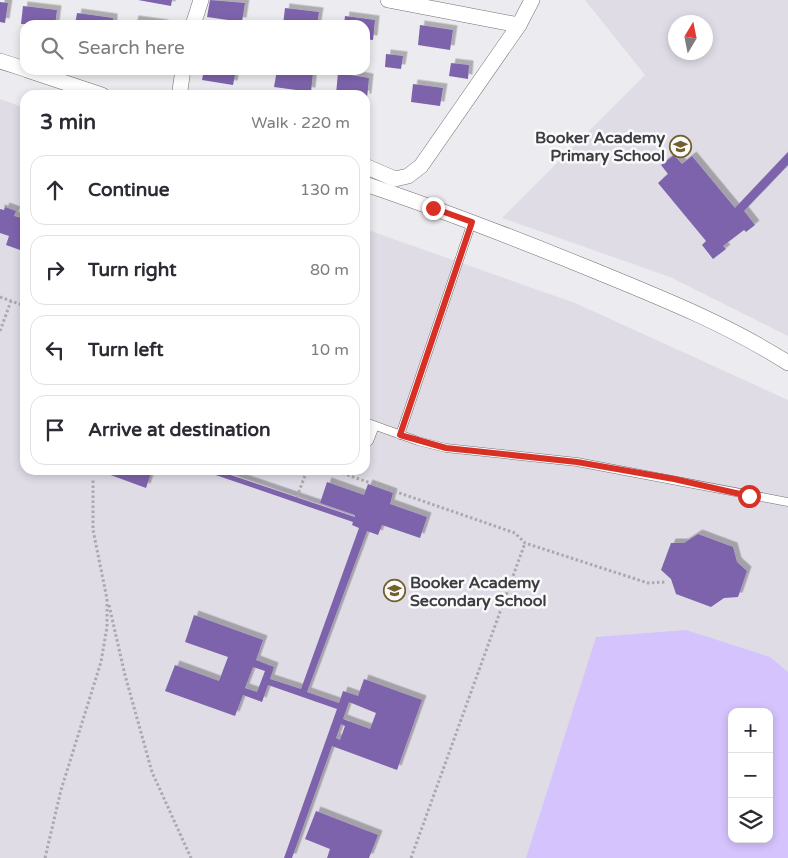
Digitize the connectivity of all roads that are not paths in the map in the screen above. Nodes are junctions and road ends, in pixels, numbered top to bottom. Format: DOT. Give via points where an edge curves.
graph roads {
  1 [pos="201,0"];
  2 [pos="388,0"];
  3 [pos="532,0"];
  4 [pos="195,20"];
  5 [pos="519,25"];
  6 [pos="0,61"];
  7 [pos="20,68"];
  8 [pos="41,75"];
  9 [pos="182,75"];
  10 [pos="87,90"];
  11 [pos="180,90"];
  12 [pos="370,168"];
  13 [pos="370,186"];
  14 [pos="472,222"];
  15 [pos="788,363"];
  16 [pos="370,424"];
  17 [pos="375,426"];
  18 [pos="400,435"];
  19 [pos="370,438"];
  20 [pos="788,502"];
  1 -- 4 [label="street"];
  2 -- 5 [label="street"];
  3 -- 5 [label="street"];
  5 -- 12 [label="street" via="422,166 408,176 395,179"];
  6 -- 7 [label="street"];
  8 -- 10 [label="street"];
  9 -- 11 [label="street"];
  13 -- 14 [label="street"];
  14 -- 15 [label="street" via="636,287 714,322"];
  14 -- 18 [label="lane"];
  16 -- 17 [label="lane"];
  17 -- 18 [label="lane"];
  17 -- 19 [label="lane"];
  18 -- 20 [label="lane" via="446,448 577,462"];
}
